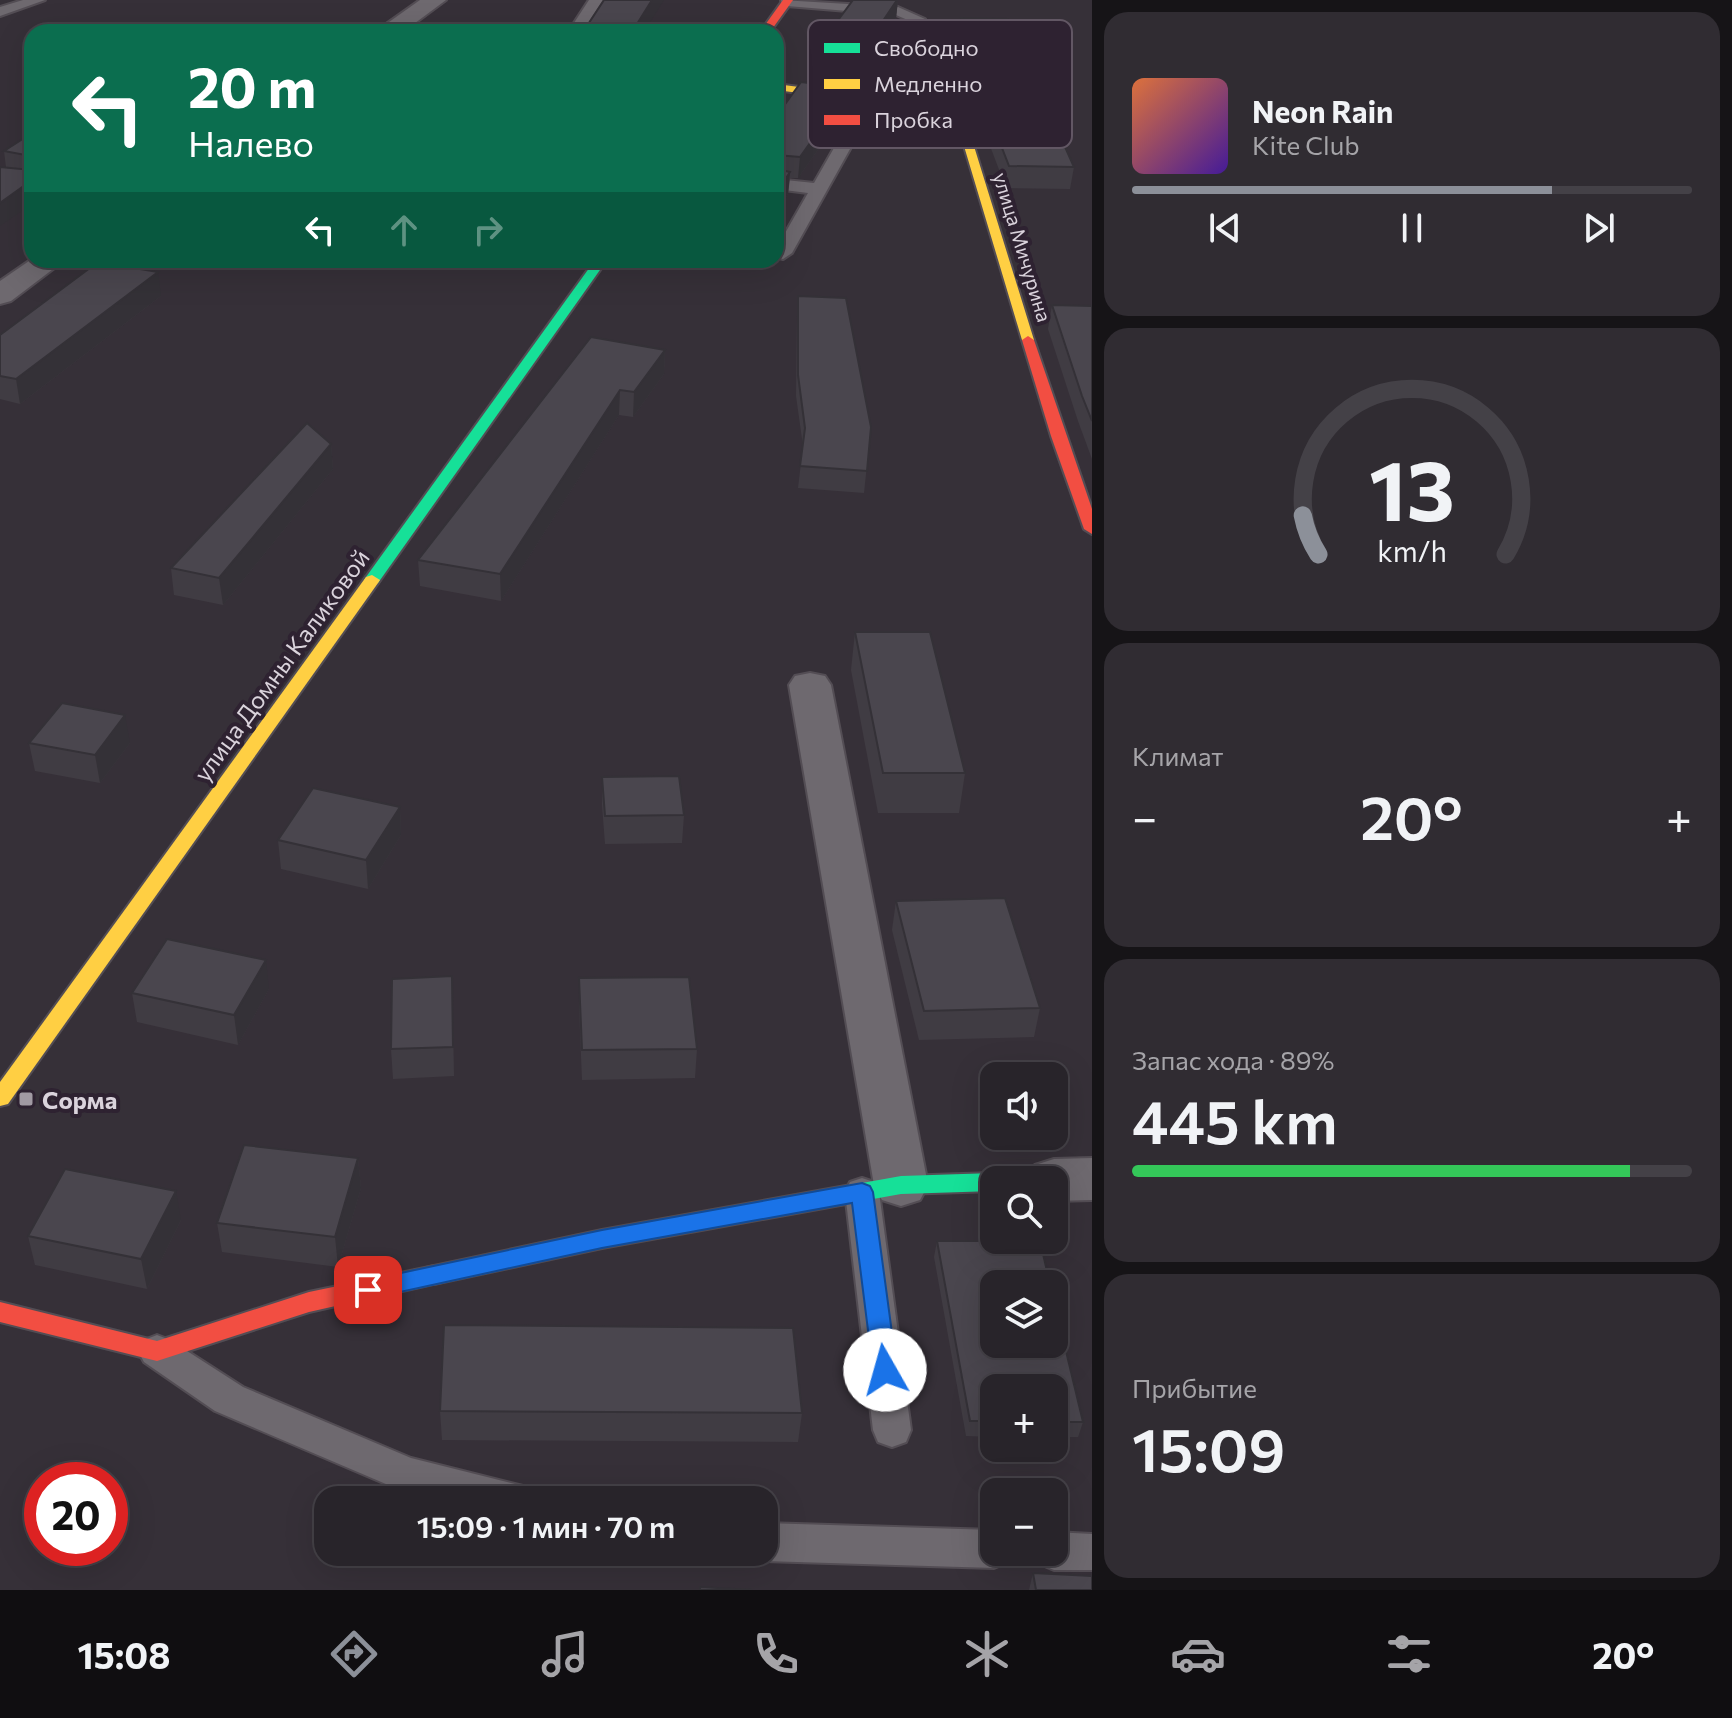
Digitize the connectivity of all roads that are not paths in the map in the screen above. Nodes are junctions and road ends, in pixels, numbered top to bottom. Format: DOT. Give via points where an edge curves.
graph roads {
  1 [pos="38,0"];
  2 [pos="435,0"];
  3 [pos="596,0"];
  4 [pos="788,1"];
  5 [pos="0,12"];
  6 [pos="917,20"];
  7 [pos="399,24"];
  8 [pos="580,24"];
  9 [pos="771,24"];
  10 [pos="784,88"];
  11 [pos="808,91"];
  12 [pos="842,148"];
  13 [pos="970,148"];
  14 [pos="784,185"];
  15 [pos="819,189"];
  16 [pos="784,251"];
  17 [pos="39,268"];
  18 [pos="595,268"];
  19 [pos="0,295"];
  20 [pos="1092,529"];
  21 [pos="810,685"];
  22 [pos="0,1098"];
  23 [pos="1092,1179"];
  24 [pos="1068,1180"];
  25 [pos="980,1183"];
  26 [pos="881,1189"];
  27 [pos="0,1312"];
  28 [pos="157,1351"];
  29 [pos="892,1430"];
  30 [pos="454,1486"];
  31 [pos="778,1542"];
  32 [pos="980,1549"];
  1 -- 5 [label="lane"];
  2 -- 7 [label="street"];
  3 -- 8 [label="lane"];
  4 -- 6 [label="lane" via="898,11"];
  4 -- 9 [label="street"];
  10 -- 11 [label="street"];
  12 -- 15 [label="lane"];
  13 -- 20 [label="street, улица Мичурина"];
  14 -- 15 [label="lane"];
  15 -- 16 [label="lane"];
  17 -- 19 [label="street"];
  18 -- 22 [label="street, улица Домны Каликовой"];
  21 -- 26 [label="street"];
  23 -- 24 [label="street"];
  25 -- 26 [label="street"];
  26 -- 28 [label="street" via="602,1239 309,1302"];
  26 -- 29 [label="lane"];
  27 -- 28 [label="street"];
  28 -- 30 [label="lane" via="229,1399 407,1475"];
  31 -- 32 [label="lane"];
}
